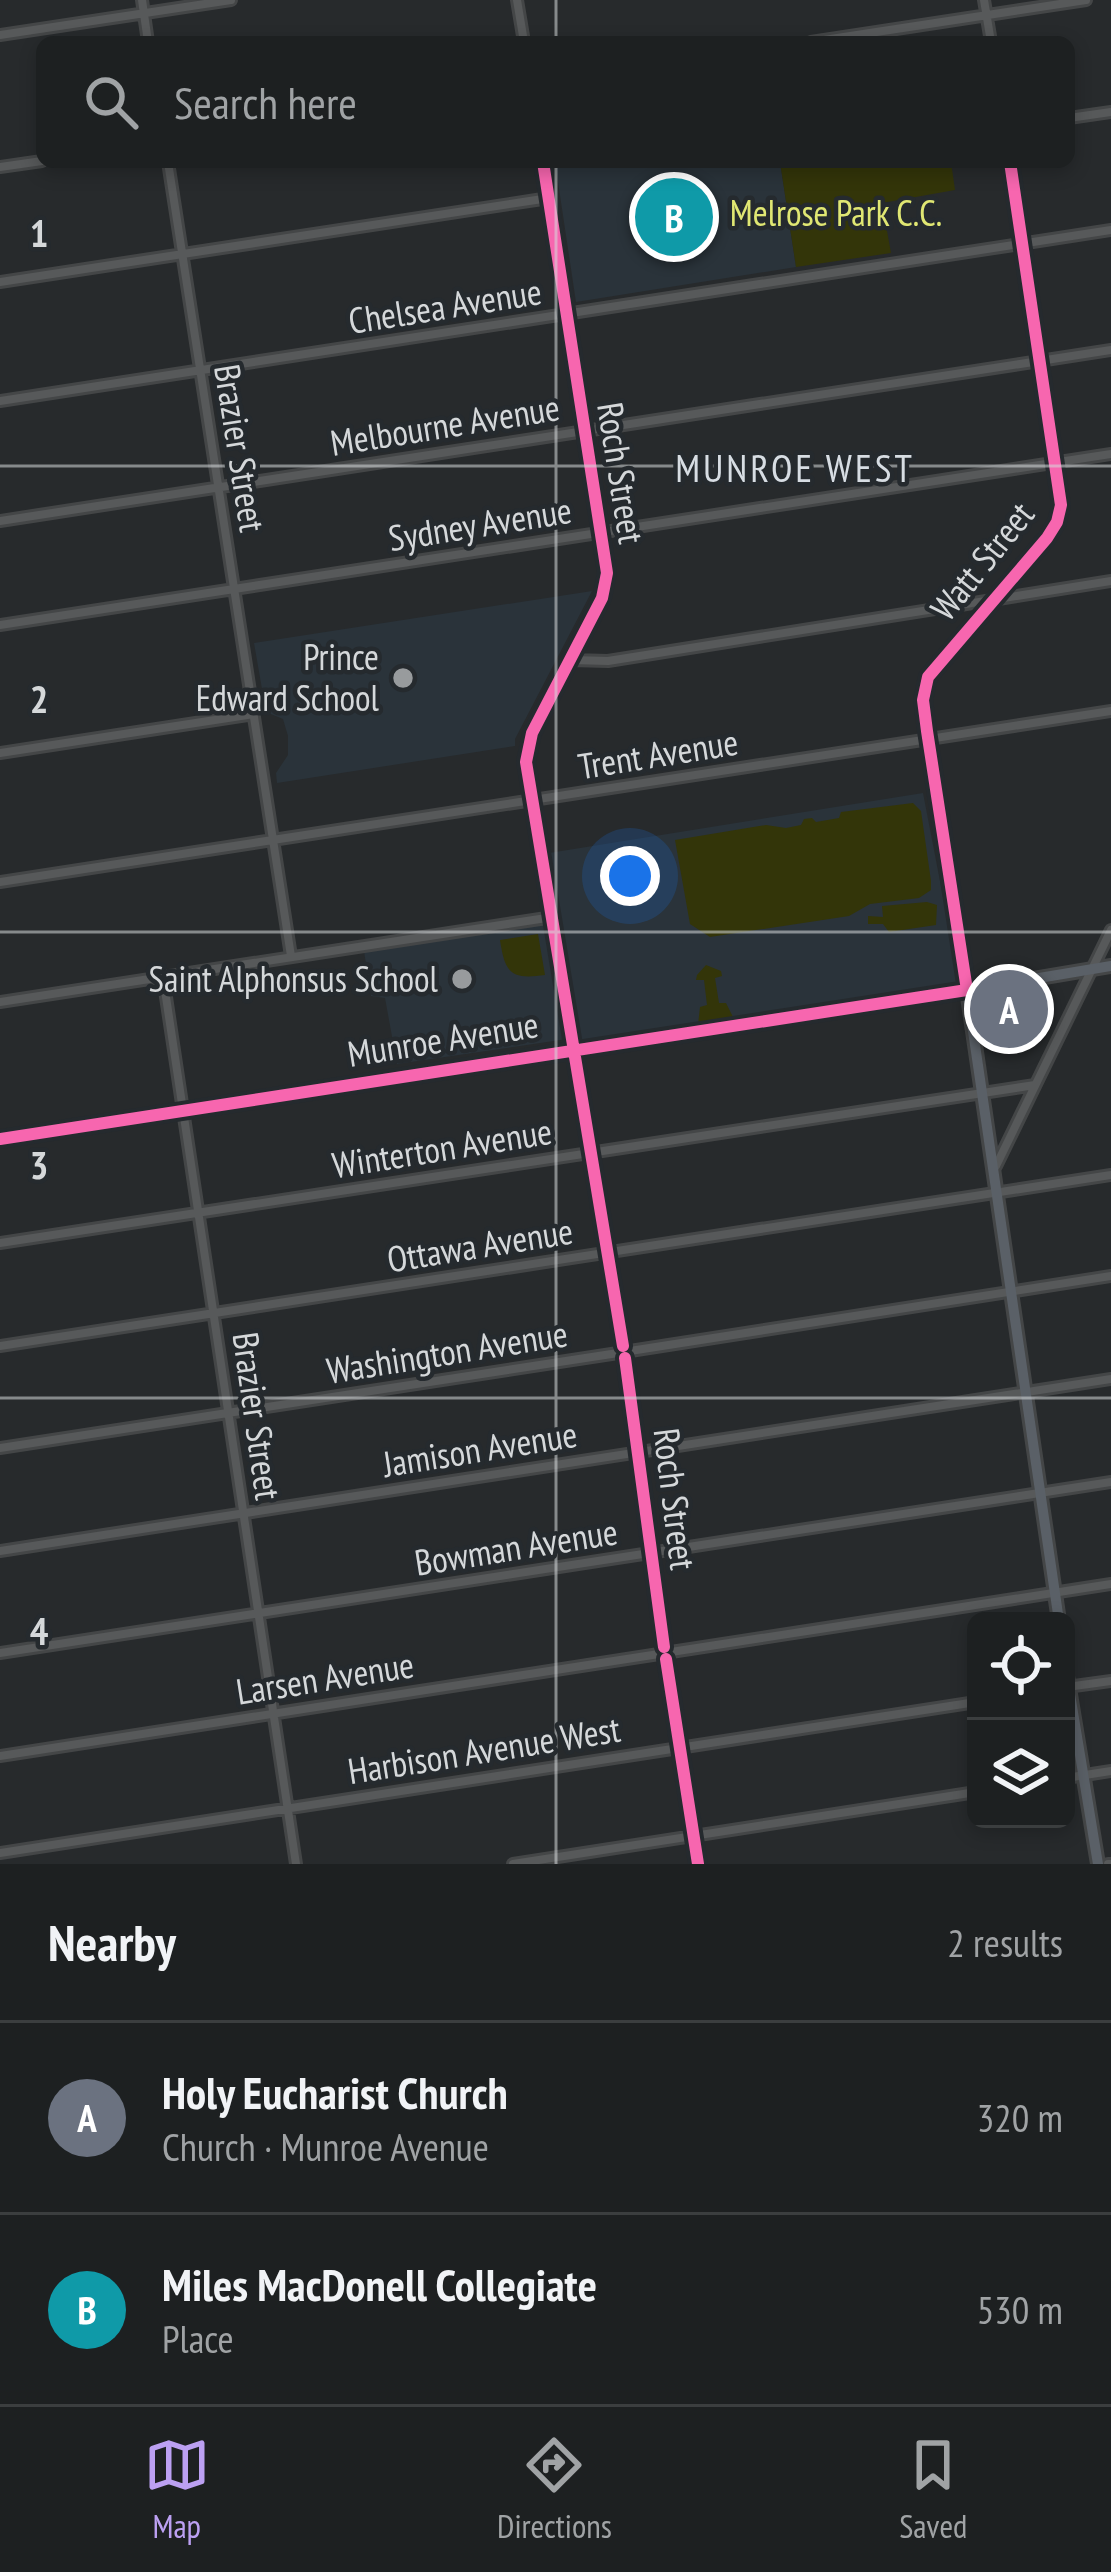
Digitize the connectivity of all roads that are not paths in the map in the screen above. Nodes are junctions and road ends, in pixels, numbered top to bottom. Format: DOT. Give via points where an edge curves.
graph roads {
  1 [pos="142,0"];
  2 [pos="231,0"];
  3 [pos="517,0"];
  4 [pos="983,0"];
  5 [pos="1086,0"];
  6 [pos="144,14"];
  7 [pos="986,16"];
  8 [pos="0,35"];
  9 [pos="147,36"];
  10 [pos="523,36"];
  11 [pos="851,36"];
  12 [pos="990,36"];
  13 [pos="1111,112"];
  14 [pos="1075,117"];
  15 [pos="36,162"];
  16 [pos="0,167"];
  17 [pos="169,168"];
  18 [pos="544,168"];
  19 [pos="1011,168"];
  20 [pos="549,198"];
  21 [pos="1111,230"];
  22 [pos="1022,244"];
  23 [pos="183,254"];
  24 [pos="0,282"];
  25 [pos="566,315"];
  26 [pos="1111,350"];
  27 [pos="1040,361"];
  28 [pos="200,370"];
  29 [pos="0,401"];
  30 [pos="584,431"];
  31 [pos="1111,454"];
  32 [pos="1056,463"];
  33 [pos="218,488"];
  34 [pos="0,521"];
  35 [pos="600,532"];
  36 [pos="1111,581"];
  37 [pos="235,589"];
  38 [pos="992,601"];
  39 [pos="0,625"];
  40 [pos="572,659"];
  41 [pos="1111,711"];
  42 [pos="254,714"];
  43 [pos="928,739"];
  44 [pos="0,753"];
  45 [pos="532,800"];
  46 [pos="273,840"];
  47 [pos="0,883"];
  48 [pos="553,917"];
  49 [pos="1111,930"];
  50 [pos="291,956"];
  51 [pos="1111,967"];
  52 [pos="1091,970"];
  53 [pos="163,977"];
  54 [pos="967,990"];
  55 [pos="0,1002"];
  56 [pos="576,1049"];
  57 [pos="1035,1085"];
  58 [pos="980,1092"];
  59 [pos="182,1110"];
  60 [pos="0,1139"];
  61 [pos="592,1152"];
  62 [pos="1111,1175"];
  63 [pos="995,1186"];
  64 [pos="200,1212"];
  65 [pos="0,1243"];
  66 [pos="608,1252"];
  67 [pos="1111,1276"];
  68 [pos="1010,1293"];
  69 [pos="215,1313"];
  70 [pos="0,1346"];
  71 [pos="624,1352"];
  72 [pos="1111,1379"];
  73 [pos="1024,1392"];
  74 [pos="230,1413"];
  75 [pos="0,1448"];
  76 [pos="640,1452"];
  77 [pos="1111,1482"];
  78 [pos="1040,1493"];
  79 [pos="244,1513"];
  80 [pos="0,1551"];
  81 [pos="650,1553"];
  82 [pos="1111,1584"];
  83 [pos="1055,1593"];
  84 [pos="1058,1612"];
  85 [pos="260,1614"];
  86 [pos="0,1653"];
  87 [pos="665,1653"];
  88 [pos="1111,1681"];
  89 [pos="1075,1686"];
  90 [pos="967,1703"];
  91 [pos="273,1713"];
  92 [pos="1073,1720"];
  93 [pos="680,1748"];
  94 [pos="0,1756"];
  95 [pos="1111,1771"];
  96 [pos="1083,1776"];
  97 [pos="1075,1777"];
  98 [pos="967,1793"];
  99 [pos="288,1808"];
  100 [pos="693,1836"];
  101 [pos="0,1853"];
  102 [pos="296,1864"];
  103 [pos="513,1864"];
  104 [pos="698,1864"];
  105 [pos="1098,1864"];
  1 -- 6 [label="street"];
  2 -- 6 [label="street"];
  3 -- 10 [label="street"];
  4 -- 7 [label="street"];
  5 -- 7 [label="street"];
  6 -- 8 [label="street"];
  6 -- 9 [label="street"];
  7 -- 11 [label="street"];
  7 -- 12 [label="street"];
  13 -- 14 [label="street"];
  15 -- 16 [label="street"];
  17 -- 23 [label="street, Brazier Street"];
  18 -- 20 [label="street, Roch Street"];
  19 -- 22 [label="street, Watt Street"];
  20 -- 23 [label="street"];
  20 -- 25 [label="street, Roch Street"];
  21 -- 22 [label="street, Chelsea Avenue"];
  22 -- 25 [label="street, Chelsea Avenue"];
  22 -- 27 [label="street, Watt Street"];
  23 -- 24 [label="street"];
  23 -- 28 [label="street, Brazier Street"];
  25 -- 28 [label="street, Chelsea Avenue"];
  25 -- 30 [label="street, Roch Street"];
  26 -- 27 [label="street, Melbourne Avenue"];
  27 -- 30 [label="street, Melbourne Avenue"];
  27 -- 32 [label="street, Watt Street"];
  28 -- 29 [label="street, Chelsea Avenue"];
  28 -- 33 [label="street, Brazier Street"];
  30 -- 33 [label="street, Melbourne Avenue"];
  30 -- 35 [label="street, Roch Street"];
  31 -- 32 [label="street, Sydney Avenue"];
  32 -- 35 [label="street, Sydney Avenue"];
  32 -- 38 [label="street, Watt Street" via="1057,522"];
  33 -- 34 [label="street, Melbourne Avenue"];
  33 -- 37 [label="street, Brazier Street"];
  35 -- 37 [label="street, Sydney Avenue"];
  35 -- 40 [label="street, Roch Street" via="606,583"];
  36 -- 38 [label="street"];
  37 -- 39 [label="street, Sydney Avenue"];
  37 -- 42 [label="street, Brazier Street"];
  38 -- 40 [label="street" via="608,661"];
  38 -- 43 [label="street, Watt Street" via="928,677"];
  40 -- 45 [label="street, Roch Street" via="532,733"];
  41 -- 43 [label="street, Trent Avenue"];
  42 -- 44 [label="street"];
  42 -- 46 [label="street, Brazier Street"];
  43 -- 45 [label="street, Trent Avenue"];
  43 -- 54 [label="street, Watt Street"];
  45 -- 46 [label="street, Trent Avenue"];
  45 -- 48 [label="street, Roch Street"];
  46 -- 47 [label="street, Trent Avenue"];
  46 -- 50 [label="street, Brazier Street"];
  48 -- 50 [label="street"];
  48 -- 56 [label="street, Roch Street"];
  49 -- 52 [label="street"];
  50 -- 53 [label="street"];
  51 -- 52 [label="main road, Munroe Avenue"];
  52 -- 54 [label="main road, Munroe Avenue"];
  52 -- 57 [label="street"];
  53 -- 55 [label="street"];
  53 -- 59 [label="street, Brazier Street"];
  54 -- 56 [label="street, Munroe Avenue"];
  54 -- 58 [label="main road, Watt Street"];
  56 -- 59 [label="street, Munroe Avenue"];
  56 -- 61 [label="street, Roch Street"];
  57 -- 58 [label="street, Winterton Avenue"];
  57 -- 63 [label="street" via="997,1159"];
  58 -- 61 [label="street, Winterton Avenue"];
  58 -- 63 [label="main road, Watt Street"];
  59 -- 60 [label="street, Munroe Avenue"];
  59 -- 64 [label="street, Brazier Street"];
  61 -- 64 [label="street, Winterton Avenue"];
  61 -- 66 [label="street, Roch Street"];
  62 -- 63 [label="street, Ottawa Avenue"];
  63 -- 66 [label="street, Ottawa Avenue"];
  63 -- 68 [label="main road, Watt Street"];
  64 -- 65 [label="street, Winterton Avenue"];
  64 -- 69 [label="street, Brazier Street"];
  66 -- 69 [label="street, Ottawa Avenue"];
  66 -- 71 [label="street, Roch Street"];
  67 -- 68 [label="street, Washington Avenue"];
  68 -- 71 [label="street, Washington Avenue"];
  68 -- 73 [label="main road, Watt Street"];
  69 -- 70 [label="street, Ottawa Avenue"];
  69 -- 74 [label="street, Brazier Street"];
  71 -- 74 [label="street, Washington Avenue"];
  71 -- 76 [label="street, Roch Street"];
  72 -- 73 [label="street, Jamison Avenue"];
  73 -- 76 [label="street, Jamison Avenue"];
  73 -- 78 [label="main road, Watt Street"];
  74 -- 75 [label="street, Washington Avenue"];
  74 -- 79 [label="street, Brazier Street"];
  76 -- 79 [label="street, Jamison Avenue"];
  76 -- 81 [label="street, Roch Street"];
  77 -- 78 [label="street, Bowman Avenue"];
  78 -- 81 [label="street, Bowman Avenue"];
  78 -- 83 [label="main road, Watt Street"];
  79 -- 80 [label="street, Jamison Avenue"];
  79 -- 85 [label="street, Brazier Street"];
  81 -- 85 [label="street, Bowman Avenue"];
  81 -- 87 [label="street, Roch Street"];
  82 -- 83 [label="street, Larsen Avenue"];
  83 -- 84 [label="main road, Watt Street"];
  83 -- 87 [label="street, Larsen Avenue"];
  85 -- 86 [label="street, Bowman Avenue"];
  85 -- 91 [label="street, Brazier Street"];
  87 -- 91 [label="street, Larsen Avenue"];
  87 -- 93 [label="street, Roch Street"];
  88 -- 89 [label="street"];
  90 -- 93 [label="street, Harbison Avenue West"];
  91 -- 94 [label="street, Larsen Avenue"];
  91 -- 99 [label="street, Brazier Street"];
  92 -- 96 [label="main road"];
  93 -- 99 [label="street, Harbison Avenue West"];
  93 -- 100 [label="street, Roch Street"];
  95 -- 96 [label="street"];
  96 -- 97 [label="street"];
  96 -- 105 [label="main road"];
  98 -- 100 [label="street"];
  99 -- 101 [label="street, Harbison Avenue West"];
  99 -- 102 [label="street, Brazier Street"];
  100 -- 103 [label="street"];
  100 -- 104 [label="street, Roch Street"];
}
